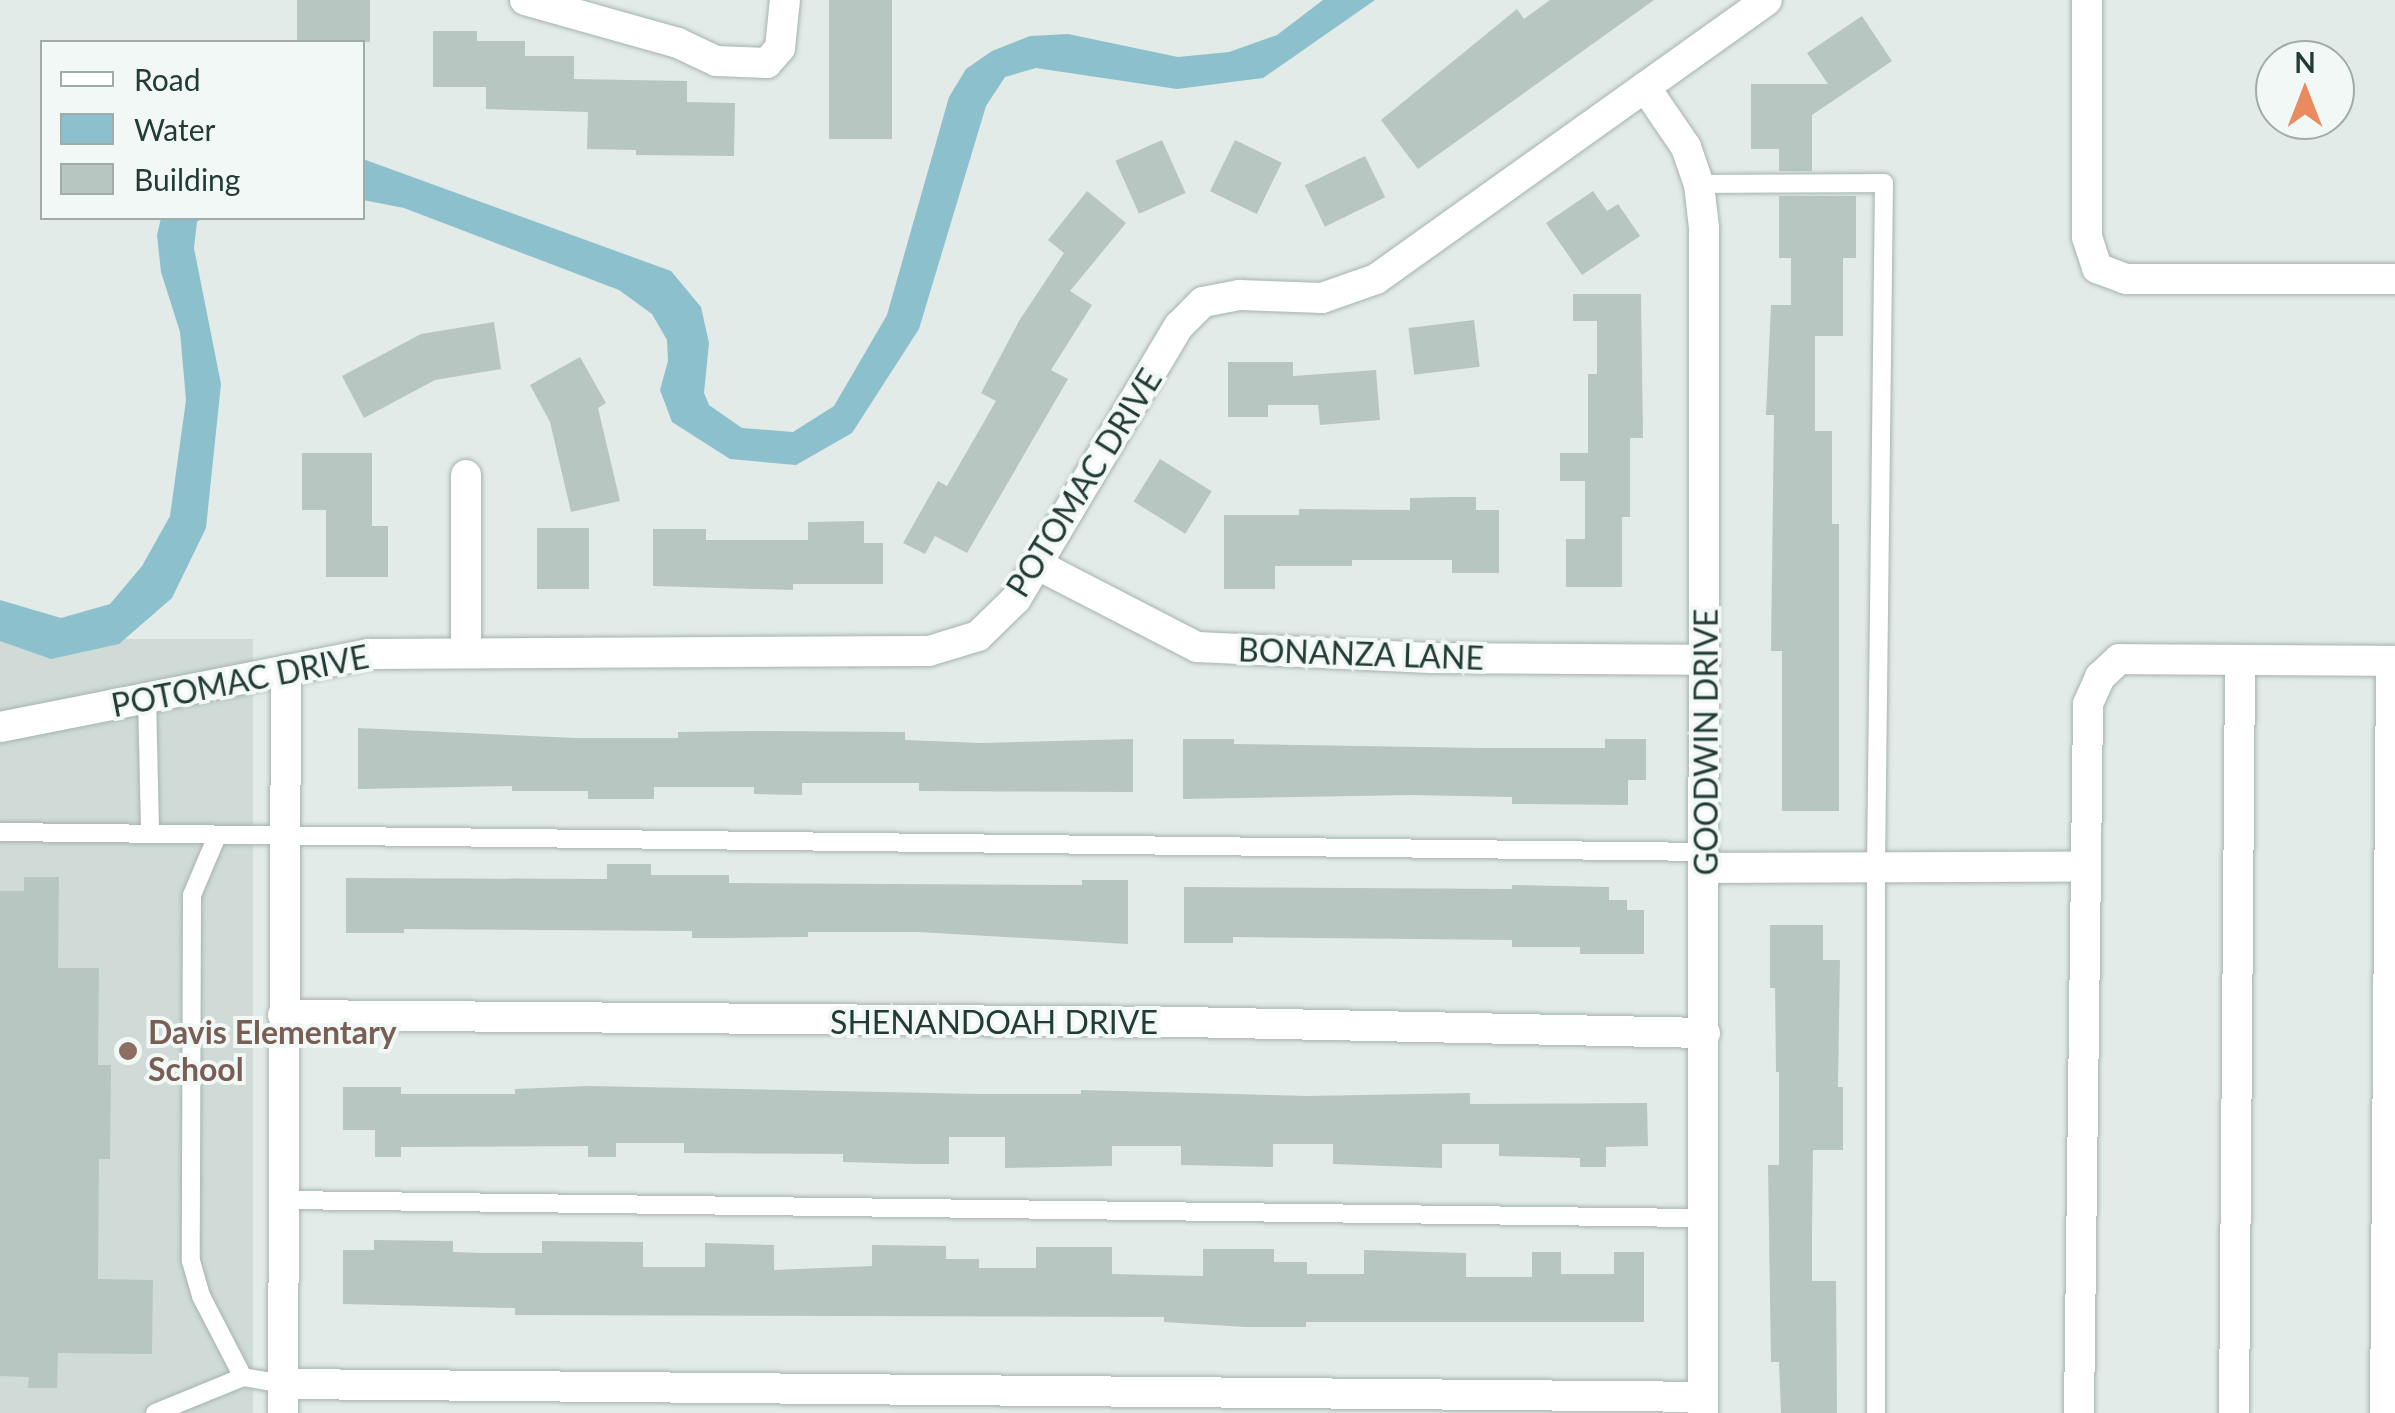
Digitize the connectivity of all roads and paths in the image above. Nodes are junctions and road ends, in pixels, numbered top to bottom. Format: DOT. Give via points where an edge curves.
graph roads {
  1 [pos="525,0"];
  2 [pos="785,0"];
  3 [pos="1767,0"];
  4 [pos="2087,0"];
  5 [pos="1645,87"];
  6 [pos="1699,184"];
  7 [pos="2395,280"];
  8 [pos="466,475"];
  9 [pos="1038,565"];
  10 [pos="466,652"];
  11 [pos="1705,660"];
  12 [pos="2240,660"];
  13 [pos="2393,661"];
  14 [pos="286,670"];
  15 [pos="147,697"];
  16 [pos="0,726"];
  17 [pos="0,832"];
  18 [pos="150,834"];
  19 [pos="217,836"];
  20 [pos="284,836"];
  21 [pos="1706,860"];
  22 [pos="2086,867"];
  23 [pos="1876,868"];
  24 [pos="283,1015"];
  25 [pos="1705,1033"];
  26 [pos="283,1200"];
  27 [pos="1704,1218"];
  28 [pos="243,1376"];
  29 [pos="284,1399"];
  30 [pos="1703,1405"];
  31 [pos="155,1413"];
  32 [pos="1876,1413"];
  33 [pos="2079,1413"];
  34 [pos="2234,1413"];
  35 [pos="2385,1413"];
  1 -- 2 [label="street" via="716,61 767,63 780,48"];
  3 -- 5 [label="street, POTOMAC DRIVE"];
  4 -- 7 [label="street" via="2087,237 2097,268 2126,279"];
  5 -- 6 [label="street, GOODWIN DRIVE" via="1686,148"];
  5 -- 9 [label="street, POTOMAC DRIVE" via="1376,279 1322,298 1240,295 1204,302 1179,326"];
  6 -- 11 [label="street, GOODWIN DRIVE" via="1707,394"];
  6 -- 23 [label="lane" via="1884,184"];
  8 -- 10 [label="street"];
  9 -- 10 [label="street, POTOMAC DRIVE" via="1016,600 978,636 928,650"];
  9 -- 11 [label="street, BONANZA LANE" via="1197,647 1412,658"];
  10 -- 14 [label="street, POTOMAC DRIVE" via="368,654"];
  11 -- 21 [label="street, GOODWIN DRIVE"];
  12 -- 13 [label="street"];
  12 -- 22 [label="street" via="2119,660 2100,677 2088,704"];
  12 -- 34 [label="street"];
  13 -- 35 [label="street"];
  14 -- 15 [label="street, POTOMAC DRIVE"];
  14 -- 20 [label="street"];
  15 -- 16 [label="street, POTOMAC DRIVE"];
  15 -- 18 [label="lane"];
  17 -- 18 [label="lane"];
  18 -- 19 [label="lane"];
  19 -- 20 [label="lane"];
  19 -- 28 [label="lane" via="192,894 190,1261"];
  20 -- 21 [label="lane"];
  20 -- 24 [label="street"];
  21 -- 23 [label="street"];
  21 -- 25 [label="street, GOODWIN DRIVE"];
  22 -- 23 [label="street"];
  22 -- 33 [label="street"];
  23 -- 32 [label="lane"];
  24 -- 25 [label="street, SHENANDOAH DRIVE"];
  24 -- 26 [label="street"];
  25 -- 27 [label="street, GOODWIN DRIVE"];
  26 -- 27 [label="lane"];
  26 -- 29 [label="street"];
  27 -- 30 [label="street, GOODWIN DRIVE"];
  28 -- 29 [label="lane"];
  28 -- 31 [label="lane"];
  29 -- 30 [label="street"];
}
